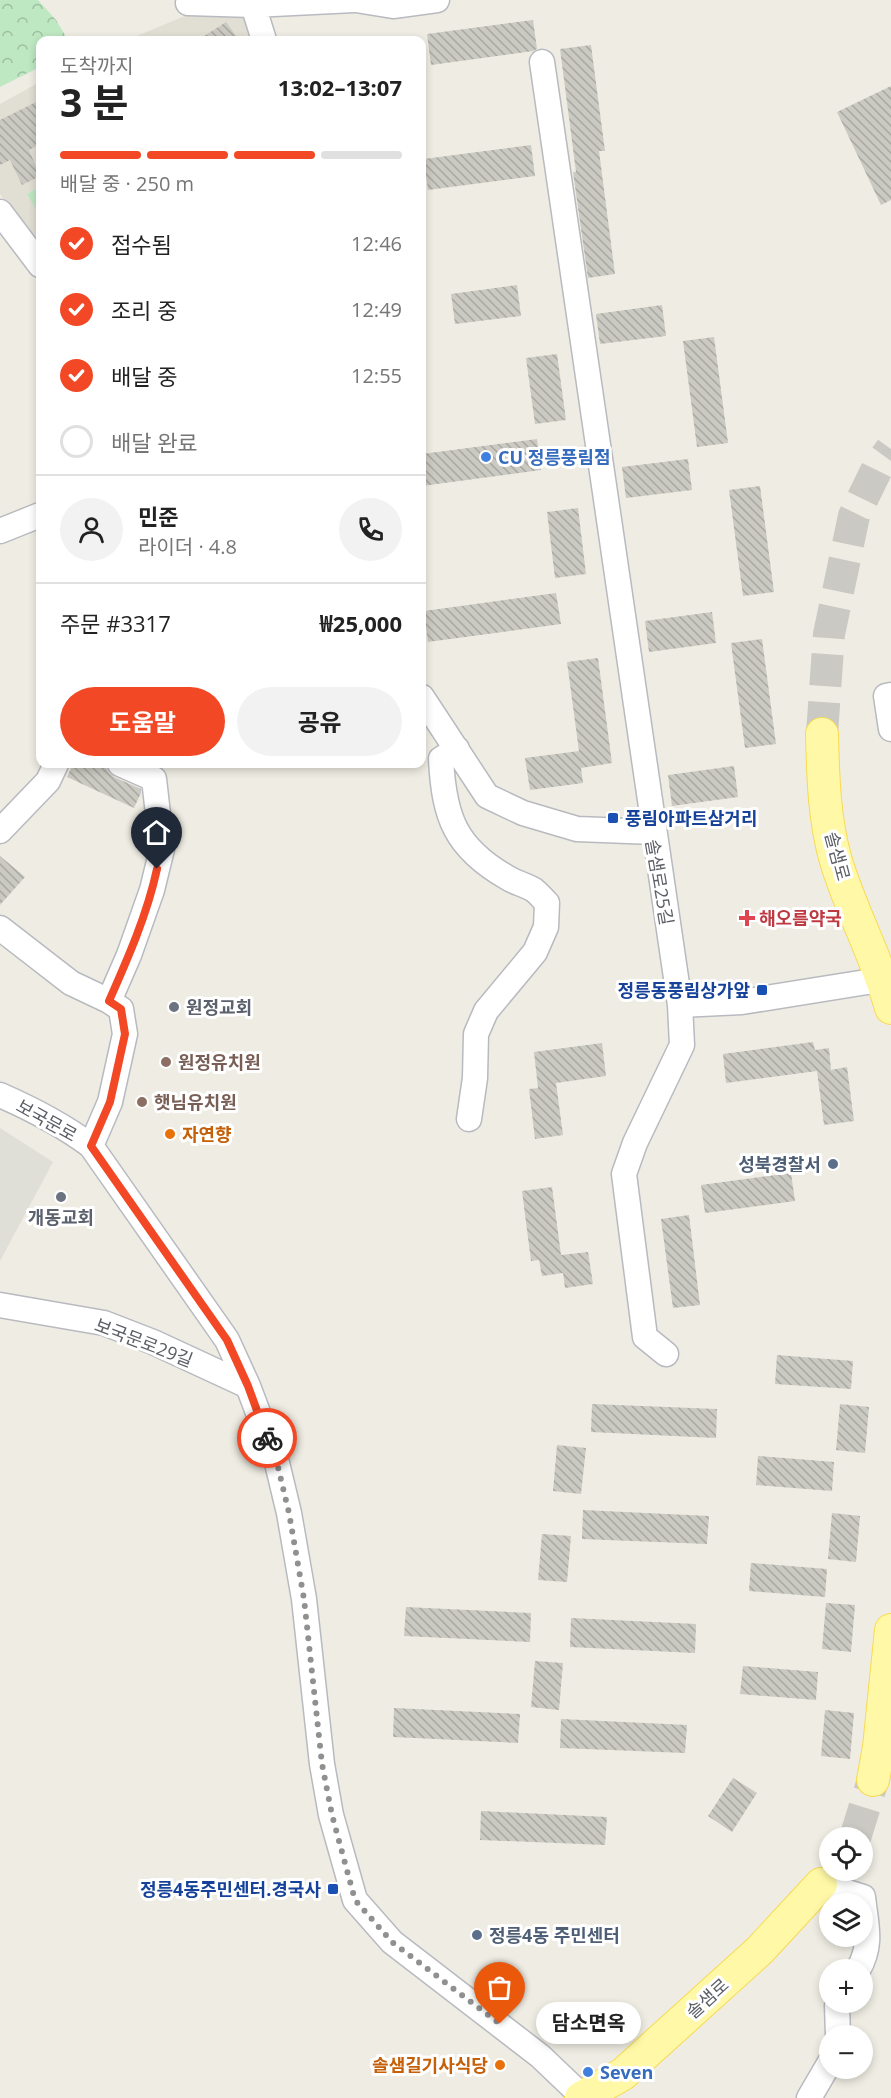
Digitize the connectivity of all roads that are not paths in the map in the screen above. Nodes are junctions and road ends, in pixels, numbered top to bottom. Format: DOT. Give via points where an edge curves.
graph roads {
  1 [pos="355,0"];
  2 [pos="437,0"];
  3 [pos="393,3"];
  4 [pos="253,5"];
  5 [pos="187,6"];
  6 [pos="263,36"];
  7 [pos="542,62"];
  8 [pos="0,212"];
  9 [pos="36,260"];
  10 [pos="36,524"];
  11 [pos="0,531"];
  12 [pos="891,695"];
  13 [pos="426,704"];
  14 [pos="891,729"];
  15 [pos="822,734"];
  16 [pos="457,749"];
  17 [pos="54,768"];
  18 [pos="129,768"];
  19 [pos="0,831"];
  20 [pos="654,832"];
  21 [pos="0,928"];
  22 [pos="888,988"];
  23 [pos="109,1001"];
  24 [pos="680,1005"];
  25 [pos="0,1095"];
  26 [pos="469,1119"];
  27 [pos="91,1146"];
  28 [pos="0,1305"];
  29 [pos="666,1354"];
  30 [pos="248,1386"];
  31 [pos="891,1630"];
  32 [pos="885,1751"];
  33 [pos="873,1780"];
  34 [pos="821,1884"];
  35 [pos="865,1959"];
  36 [pos="820,2079"];
  37 [pos="583,2098"];
  38 [pos="809,2098"];
  1 -- 3 [label="street"];
  1 -- 4 [label="street"];
  2 -- 3 [label="street"];
  4 -- 5 [label="street"];
  4 -- 6 [label="street"];
  7 -- 20 [label="street"];
  8 -- 9 [label="street"];
  10 -- 11 [label="street"];
  12 -- 14 [label="street" via="886,696"];
  13 -- 16 [label="street, 솔샘로25길"];
  15 -- 22 [label="main road, 솔샘로" via="824,790 836,861"];
  16 -- 20 [label="street, 솔샘로25길" via="487,796 523,813 577,829"];
  16 -- 26 [label="street" via="441,759 449,817 470,851 547,903 546,927 535,952 486,1011 476,1034 476,1078"];
  17 -- 19 [label="street" via="48,781"];
  18 -- 23 [label="street" via="154,779 162,849 152,890"];
  20 -- 24 [label="street, 솔샘로25길"];
  21 -- 23 [label="street" via="71,983"];
  22 -- 24 [label="street"];
  23 -- 27 [label="street" via="121,1009 125,1034 110,1102"];
  24 -- 29 [label="street, 솔샘로25길" via="682,1045 624,1174 645,1337"];
  25 -- 27 [label="street, 보국문로" via="71,1131"];
  27 -- 30 [label="street, 보국문로" via="227,1340"];
  28 -- 30 [label="street, 보국문로29길" via="104,1323"];
  30 -- 37 [label="street, 보국문로" via="277,1463 289,1513 304,1599 322,1764 355,1900 392,1942 540,2056"];
  31 -- 32 [label="main road"];
  32 -- 33 [label="main road"];
  34 -- 35 [label="street" via="863,1897 868,1938"];
  34 -- 37 [label="main road, 솔샘로" via="760,1950 623,2074"];
  36 -- 38 [label="street"];
}
